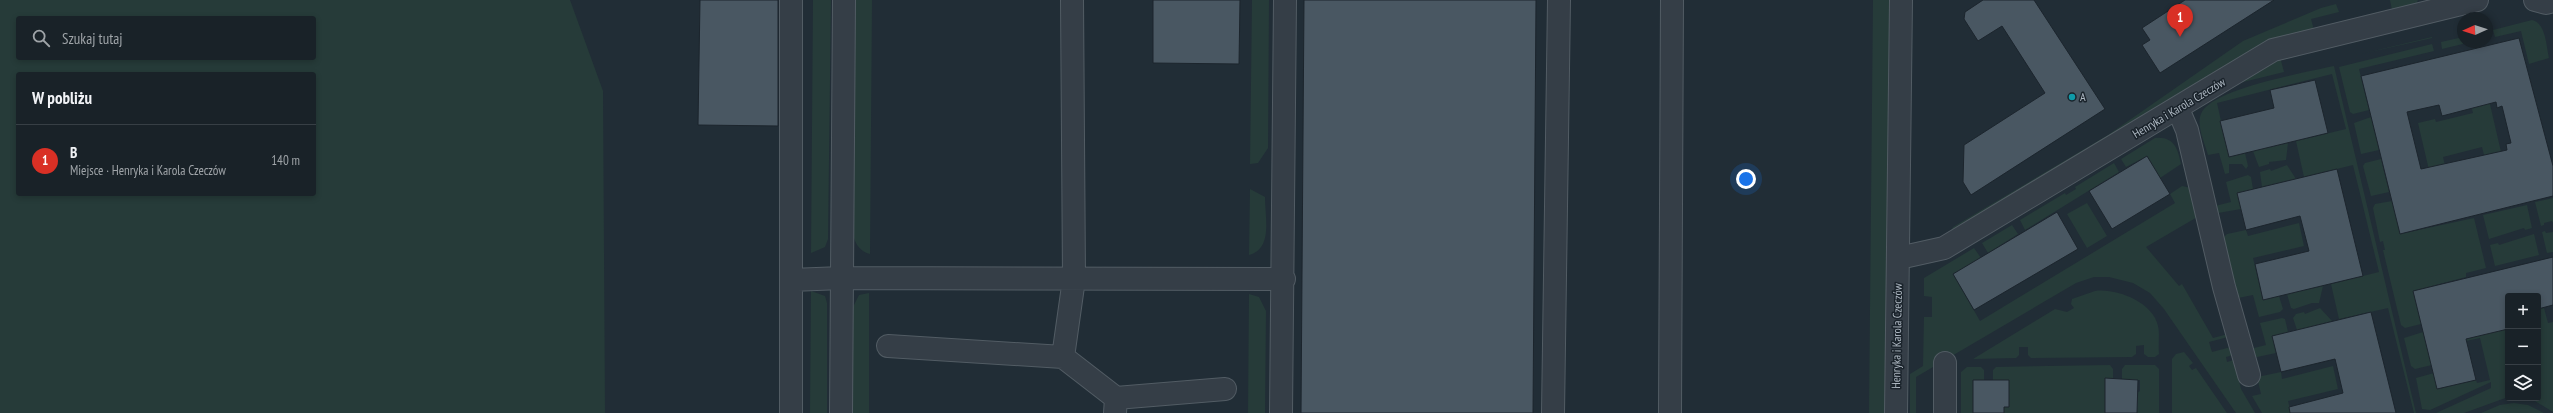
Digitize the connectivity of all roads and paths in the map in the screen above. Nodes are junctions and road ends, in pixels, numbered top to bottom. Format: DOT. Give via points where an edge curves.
graph roads {
  1 [pos="790,0"];
  2 [pos="844,0"];
  3 [pos="1072,0"];
  4 [pos="1285,0"];
  5 [pos="1559,0"];
  6 [pos="1672,0"];
  7 [pos="1901,0"];
  8 [pos="2477,0"];
  9 [pos="2178,109"];
  10 [pos="1899,258"];
  11 [pos="842,278"];
  12 [pos="1074,279"];
  13 [pos="1284,279"];
  14 [pos="791,280"];
  15 [pos="888,346"];
  16 [pos="1063,357"];
  17 [pos="1945,363"];
  18 [pos="2249,375"];
  19 [pos="1225,389"];
  20 [pos="1116,405"];
  21 [pos="791,413"];
  22 [pos="841,413"];
  23 [pos="1281,413"];
  24 [pos="1553,413"];
  25 [pos="1670,413"];
  26 [pos="1896,413"];
  27 [pos="1945,413"];
  1 -- 14 [label="street"];
  2 -- 11 [label="street"];
  3 -- 12 [label="street"];
  4 -- 13 [label="street"];
  5 -- 24 [label="street"];
  6 -- 25 [label="street"];
  7 -- 10 [label="street, Henryka i Karola Czeczów"];
  8 -- 9 [label="street, Henryka i Karola Czeczów" via="2273,50"];
  9 -- 10 [label="street, Henryka i Karola Czeczów" via="1944,248"];
  9 -- 18 [label="street" via="2187,130 2224,287"];
  10 -- 26 [label="street, Henryka i Karola Czeczów"];
  11 -- 12 [label="street"];
  11 -- 14 [label="street"];
  11 -- 22 [label="street"];
  12 -- 13 [label="street"];
  12 -- 16 [label="street"];
  13 -- 23 [label="street"];
  14 -- 21 [label="street"];
  15 -- 16 [label="street"];
  16 -- 20 [label="street"];
  17 -- 27 [label="street"];
  19 -- 20 [label="street"];
}
